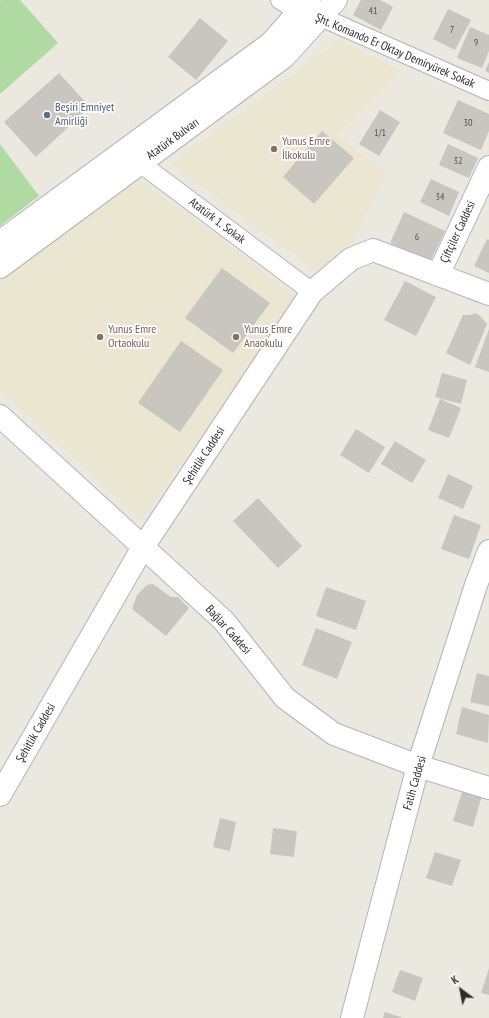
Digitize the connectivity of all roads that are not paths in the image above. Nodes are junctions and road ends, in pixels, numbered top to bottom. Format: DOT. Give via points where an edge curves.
graph roads {
  1 [pos="280,0"];
  2 [pos="336,0"];
  3 [pos="310,10"];
  4 [pos="489,91"];
  5 [pos="121,152"];
  6 [pos="140,163"];
  7 [pos="489,167"];
  8 [pos="0,242"];
  9 [pos="0,267"];
  10 [pos="438,275"];
  11 [pos="312,292"];
  12 [pos="489,294"];
  13 [pos="0,416"];
  14 [pos="143,548"];
  15 [pos="489,551"];
  16 [pos="418,766"];
  17 [pos="489,788"];
  18 [pos="0,795"];
  19 [pos="352,1018"];
  1 -- 3 [label="street, Şht. Komando Er Oktay Demiryürek Sokak"];
  2 -- 3 [label="street, Atatürk Bulvarı"];
  3 -- 4 [label="street, Şht. Komando Er Oktay Demiryürek Sokak"];
  3 -- 5 [label="street, Atatürk Bulvarı" via="270,43"];
  3 -- 6 [label="street, Atatürk Bulvarı" via="284,57"];
  5 -- 6 [label="street, Atatürk 1. Sokak"];
  5 -- 8 [label="street, Atatürk Bulvarı"];
  6 -- 9 [label="street, Atatürk Bulvarı"];
  6 -- 11 [label="street, Atatürk 1. Sokak"];
  7 -- 10 [label="street, Çiftçiler Caddesi"];
  10 -- 11 [label="street, Şehitlik Caddesi" via="373,250 350,259"];
  10 -- 12 [label="street, Şehitlik Caddesi"];
  11 -- 14 [label="street, Şehitlik Caddesi"];
  13 -- 14 [label="street, Bağlar Caddesi"];
  14 -- 16 [label="street, Bağlar Caddesi" via="224,621 285,698 334,734"];
  14 -- 18 [label="street, Şehitlik Caddesi"];
  15 -- 16 [label="street, Fatih Caddesi"];
  16 -- 17 [label="street, Bağlar Caddesi"];
  16 -- 19 [label="street, Fatih Caddesi"];
}
